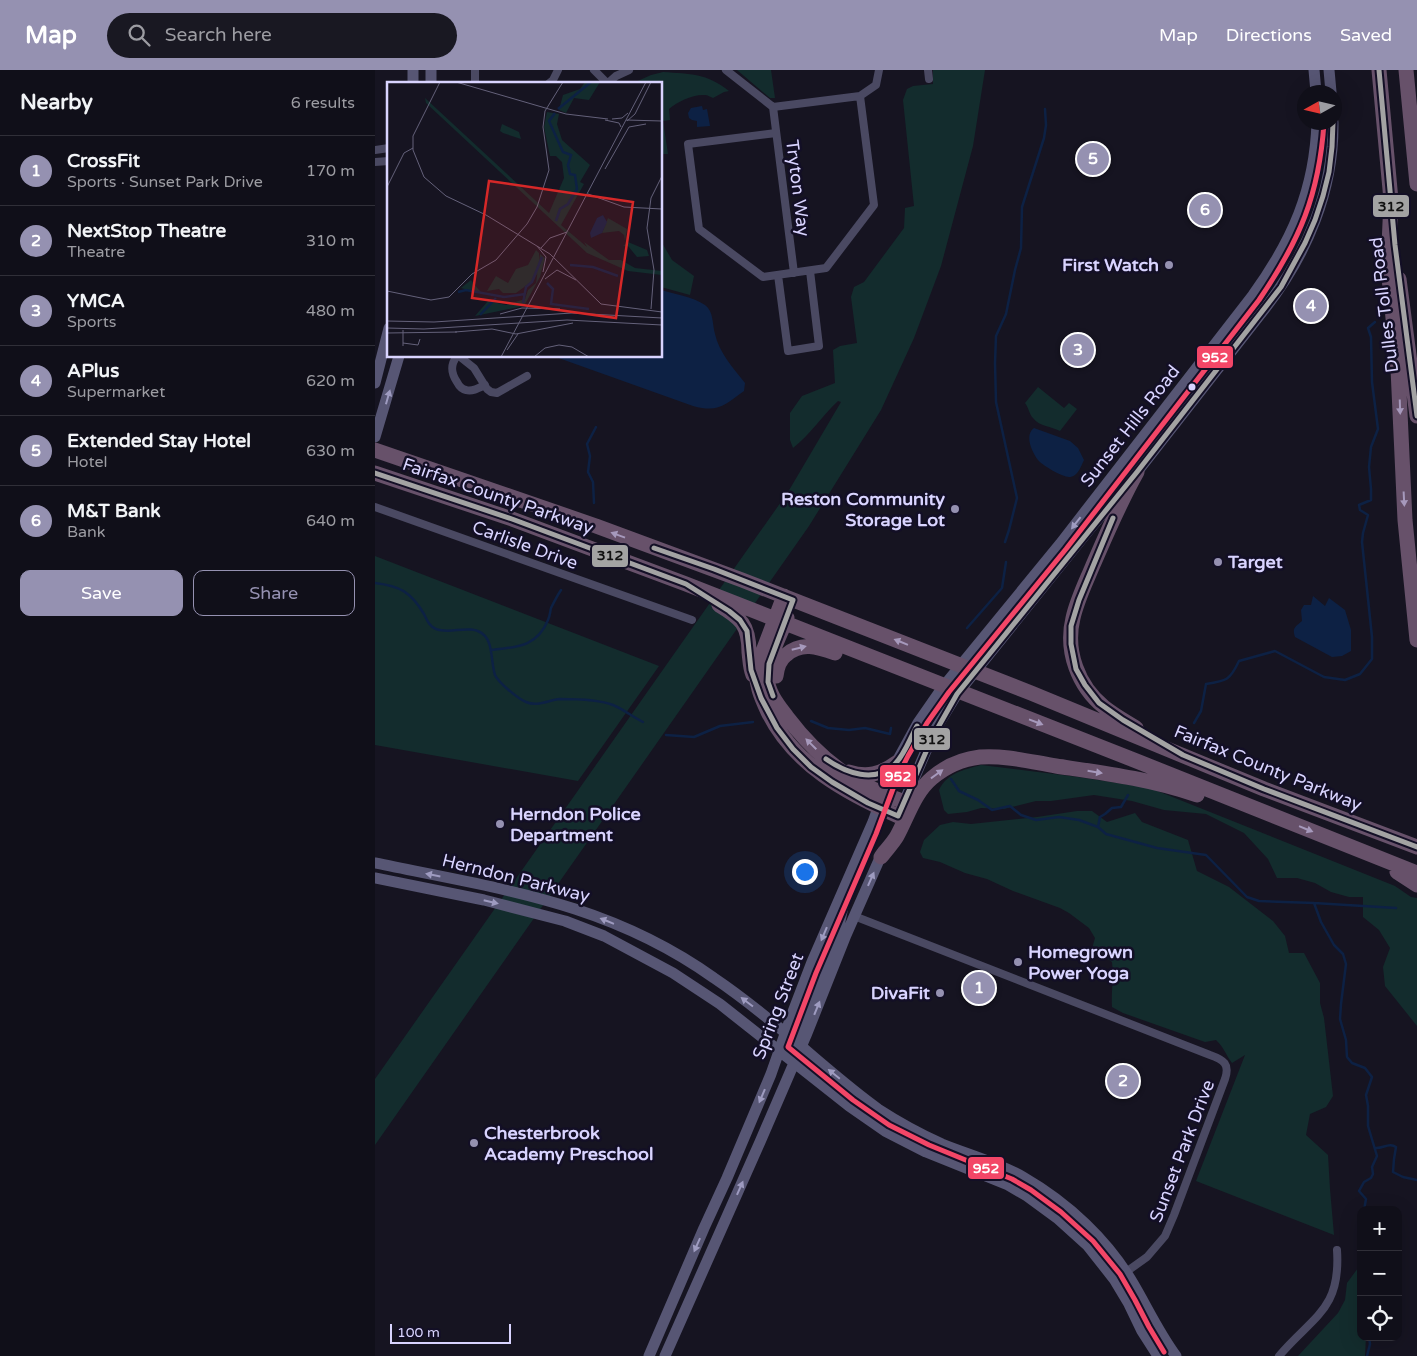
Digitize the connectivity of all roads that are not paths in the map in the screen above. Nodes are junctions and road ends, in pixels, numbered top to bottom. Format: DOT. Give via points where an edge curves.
graph roads {
  1 [pos="558,70"];
  2 [pos="594,70"];
  3 [pos="629,70"];
  4 [pos="726,70"];
  5 [pos="879,70"];
  6 [pos="928,70"];
  7 [pos="1314,70"];
  8 [pos="1329,70"];
  9 [pos="1379,70"];
  10 [pos="1406,70"];
  11 [pos="929,79"];
  12 [pos="550,82"];
  13 [pos="606,82"];
  14 [pos="608,82"];
  15 [pos="1315,85"];
  16 [pos="1330,85"];
  17 [pos="860,96"];
  18 [pos="773,107"];
  19 [pos="1316,130"];
  20 [pos="1333,130"];
  21 [pos="776,132"];
  22 [pos="1417,184"];
  23 [pos="1391,201"];
  24 [pos="810,271"];
  25 [pos="794,273"];
  26 [pos="778,275"];
  27 [pos="387,336"];
  28 [pos="398,358"];
  29 [pos="456,358"];
  30 [pos="461,358"];
  31 [pos="527,376"];
  32 [pos="375,383"];
  33 [pos="485,385"];
  34 [pos="1417,416"];
  35 [pos="375,437"];
  36 [pos="375,450"];
  37 [pos="1137,472"];
  38 [pos="375,473"];
  39 [pos="375,508"];
  40 [pos="686,584"];
  41 [pos="789,598"];
  42 [pos="692,620"];
  43 [pos="780,622"];
  44 [pos="1417,640"];
  45 [pos="889,664"];
  46 [pos="952,675"];
  47 [pos="967,681"];
  48 [pos="757,684"];
  49 [pos="788,718"];
  50 [pos="1183,755"];
  51 [pos="896,763"];
  52 [pos="837,767"];
  53 [pos="880,800"];
  54 [pos="901,809"];
  55 [pos="1260,811"];
  56 [pos="1417,847"];
  57 [pos="1371,855"];
  58 [pos="881,857"];
  59 [pos="375,863"];
  60 [pos="1417,873"];
  61 [pos="375,878"];
  62 [pos="1417,886"];
  63 [pos="854,916"];
  64 [pos="793,1039"];
  65 [pos="787,1056"];
  66 [pos="1337,1250"];
  67 [pos="1126,1272"];
  68 [pos="649,1356"];
  69 [pos="665,1356"];
  70 [pos="1158,1356"];
  71 [pos="1176,1356"];
  72 [pos="1279,1356"];
  1 -- 12 [label="street"];
  2 -- 13 [label="street"];
  3 -- 14 [label="street"];
  4 -- 18 [label="street"];
  5 -- 17 [label="street" via="875,85"];
  6 -- 11 [label="street"];
  7 -- 15 [label="main road"];
  8 -- 16 [label="main road"];
  9 -- 23 [label="highway, Dulles Toll Road"];
  10 -- 22 [label="highway"];
  17 -- 18 [label="street"];
  17 -- 24 [label="street" via="874,205 826,268"];
  18 -- 21 [label="street, Tryton Way"];
  19 -- 46 [label="main road, Sunset Hills Road, one-way" via="1312,166 1301,208 1268,274 1060,544"];
  20 -- 37 [label="main road, Sunset Hills Road" via="1332,152 1321,207 1301,254 1273,298"];
  21 -- 25 [label="street, Tryton Way"];
  21 -- 26 [label="street" via="688,144 699,229 763,278"];
  23 -- 34 [label="highway, Dulles Toll Road"];
  23 -- 44 [label="highway, one-way" via="1388,267 1398,369 1405,520"];
  24 -- 25 [label="street"];
  24 -- 26 [label="street" via="819,346 788,351"];
  25 -- 26 [label="street"];
  27 -- 32 [label="main road"];
  35 -- 28 [label="main road, one-way"];
  29 -- 33 [label="street" via="452,375 460,388 466,391"];
  30 -- 33 [label="street" via="474,368"];
  31 -- 33 [label="street" via="497,393"];
  41 -- 36 [label="highway, Fairfax County Parkway, one-way"];
  37 -- 47 [label="main road, Sunset Hills Road"];
  37 -- 50 [label="highway" via="1117,508 1075,610 1071,626 1072,653 1080,677 1099,703"];
  38 -- 40 [label="highway, Fairfax County Parkway" via="512,519"];
  39 -- 42 [label="street, Carlisle Drive"];
  40 -- 43 [label="highway, Fairfax County Parkway"];
  40 -- 48 [label="highway" via="741,620 749,637 750,665"];
  41 -- 43 [label="highway"];
  50 -- 41 [label="highway, Fairfax County Parkway, one-way"];
  43 -- 45 [label="highway, Fairfax County Parkway"];
  43 -- 48 [label="highway" via="759,662"];
  43 -- 49 [label="highway" via="767,676 771,693"];
  49 -- 45 [label="highway, one-way" via="776,674 782,658 793,649 814,647"];
  45 -- 55 [label="highway, Fairfax County Parkway, one-way"];
  46 -- 51 [label="main road, Spring Street"];
  47 -- 54 [label="main road, Spring Street" via="935,730"];
  48 -- 53 [label="highway" via="770,716 793,749 811,767 832,782"];
  52 -- 49 [label="highway, one-way"];
  50 -- 56 [label="highway, Fairfax County Parkway"];
  51 -- 52 [label="highway" via="881,772 866,775"];
  51 -- 53 [label="main road, Spring Street"];
  52 -- 53 [label="highway"];
  53 -- 54 [label="highway"];
  53 -- 64 [label="main road, Spring Street, one-way" via="824,933"];
  54 -- 58 [label="main road, Spring Street"];
  55 -- 57 [label="highway, Fairfax County Parkway, one-way"];
  58 -- 55 [label="highway, one-way" via="897,837 913,802 928,781 963,760 979,757 1007,758 1145,780"];
  57 -- 60 [label="highway, Fairfax County Parkway"];
  57 -- 62 [label="highway"];
  63 -- 58 [label="main road, Spring Street, one-way"];
  64 -- 59 [label="main road, Herndon Parkway, one-way" via="703,970 618,926 543,900"];
  61 -- 65 [label="main road, Herndon Parkway, one-way" via="498,903 593,931 644,957 720,1004"];
  64 -- 63 [label="main road, Spring Street, one-way"];
  63 -- 67 [label="street, Sunset Park Drive" via="1225,1063 1228,1071 1165,1236 1147,1257"];
  64 -- 65 [label="main road, Spring Street"];
  64 -- 65 [label="main road, Spring Street"];
  67 -- 64 [label="main road, Herndon Parkway, one-way" via="1091,1229 1047,1192 1012,1171 901,1124 855,1092"];
  65 -- 68 [label="main road, Spring Street, one-way" via="771,1074"];
  69 -- 65 [label="main road, Spring Street, one-way"];
  65 -- 70 [label="main road, Herndon Parkway" via="849,1106 885,1130 926,1152 1008,1185 1057,1218 1088,1246 1109,1273"];
  66 -- 72 [label="street" via="1336,1277 1330,1300"];
  67 -- 71 [label="main road, Herndon Parkway"];
}
